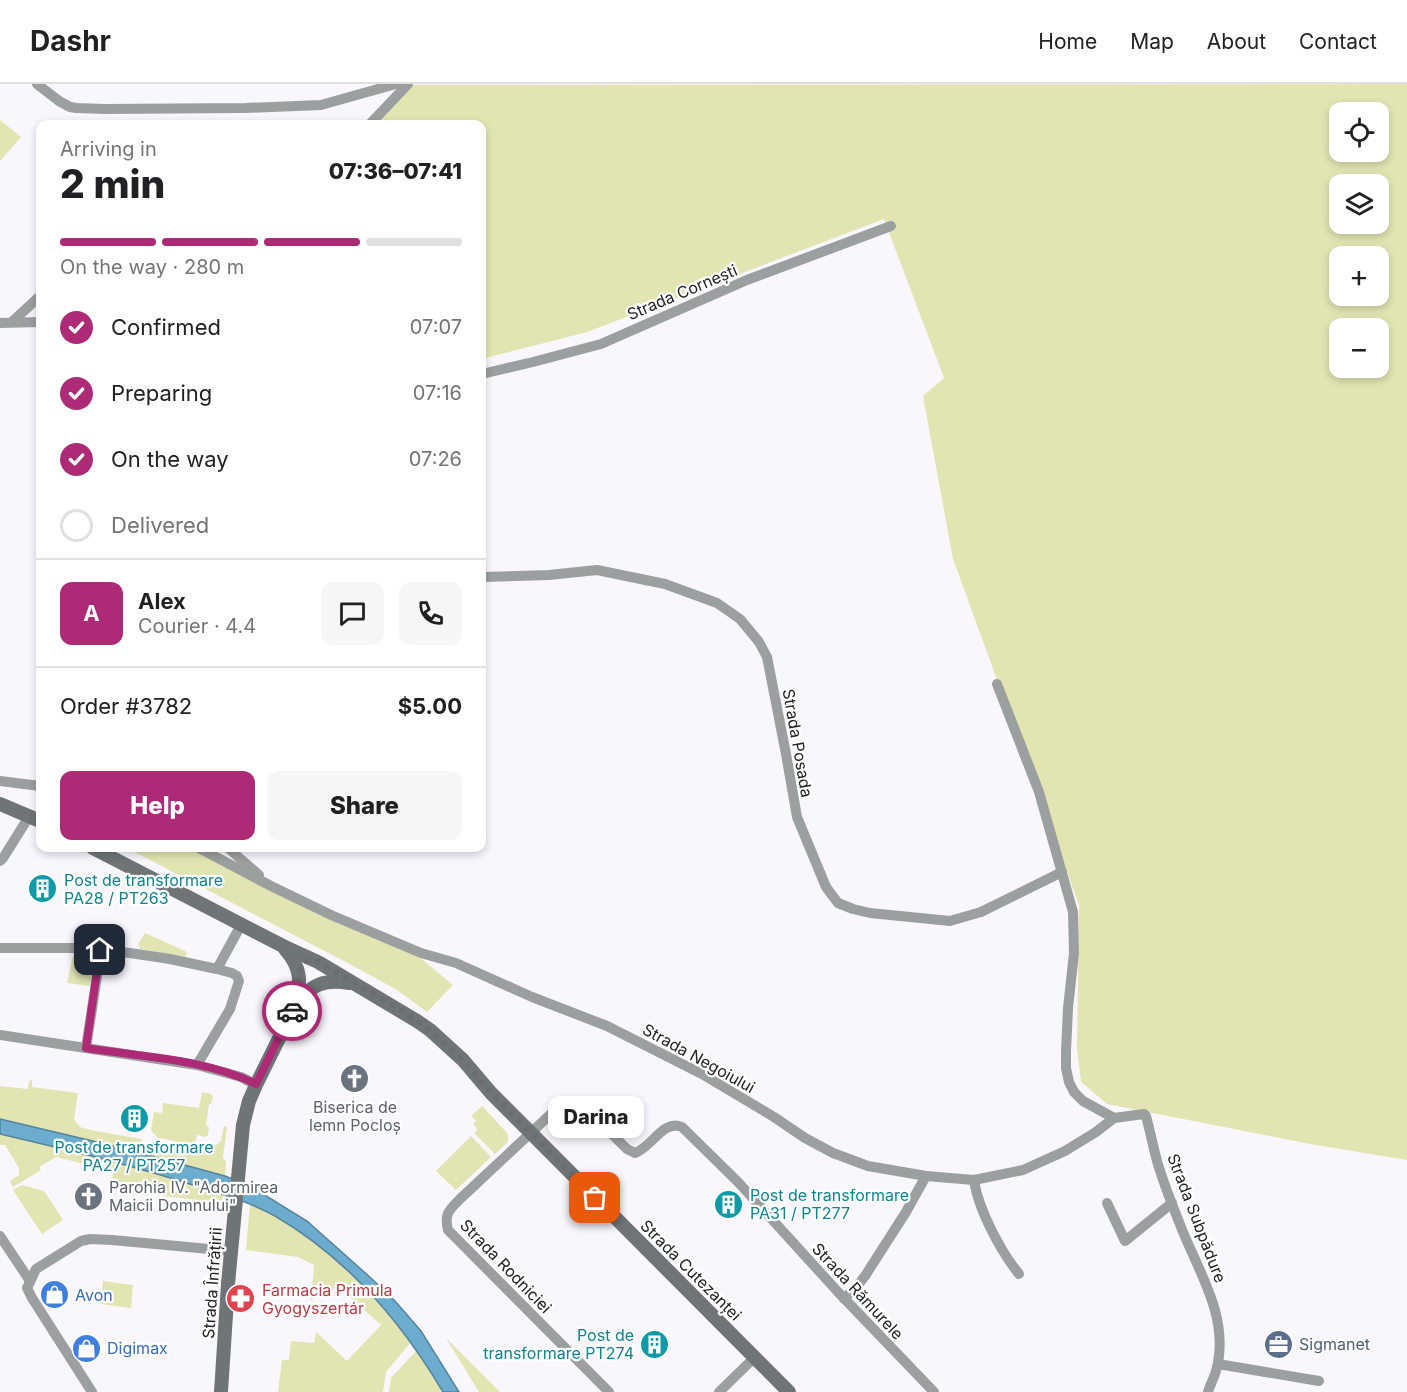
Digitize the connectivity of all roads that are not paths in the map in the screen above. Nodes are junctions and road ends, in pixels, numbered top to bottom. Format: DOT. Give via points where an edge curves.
graph roads {
  1 [pos="37,84"];
  2 [pos="396,84"];
  3 [pos="408,84"];
  4 [pos="374,120"];
  5 [pos="891,226"];
  6 [pos="36,300"];
  7 [pos="12,322"];
  8 [pos="36,322"];
  9 [pos="0,323"];
  10 [pos="486,374"];
  11 [pos="486,577"];
  12 [pos="997,684"];
  13 [pos="0,781"];
  14 [pos="36,786"];
  15 [pos="0,804"];
  16 [pos="35,818"];
  17 [pos="101,852"];
  18 [pos="207,852"];
  19 [pos="232,852"];
  20 [pos="0,861"];
  21 [pos="1062,872"];
  22 [pos="269,885"];
  23 [pos="241,925"];
  24 [pos="283,946"];
  25 [pos="0,948"];
  26 [pos="100,950"];
  27 [pos="318,962"];
  28 [pos="217,969"];
  29 [pos="299,975"];
  30 [pos="354,983"];
  31 [pos="317,985"];
  32 [pos="294,1008"];
  33 [pos="0,1035"];
  34 [pos="86,1048"];
  35 [pos="197,1065"];
  36 [pos="256,1084"];
  37 [pos="1114,1118"];
  38 [pos="531,1133"];
  39 [pos="926,1176"];
  40 [pos="974,1180"];
  41 [pos="1107,1203"];
  42 [pos="1172,1203"];
  43 [pos="0,1236"];
  44 [pos="231,1251"];
  45 [pos="1019,1274"];
  46 [pos="30,1281"];
  47 [pos="844,1299"];
  48 [pos="755,1358"];
  49 [pos="1218,1364"];
  50 [pos="1319,1381"];
  51 [pos="92,1392"];
  52 [pos="222,1392"];
  53 [pos="609,1392"];
  54 [pos="719,1392"];
  55 [pos="789,1392"];
  56 [pos="934,1392"];
  57 [pos="1208,1392"];
  1 -- 2 [label="street" via="70,107 105,109 321,105"];
  3 -- 4 [label="street"];
  5 -- 10 [label="street, Strada Cornești" via="747,280 601,344"];
  6 -- 7 [label="street"];
  7 -- 8 [label="street"];
  7 -- 9 [label="street"];
  11 -- 21 [label="street, Strada Posada" via="597,570 665,584 717,603 740,619 767,657 797,817 826,887 838,903 870,913 950,921 981,912"];
  12 -- 21 [label="street" via="1039,792"];
  13 -- 14 [label="street"];
  15 -- 16 [label="street"];
  16 -- 20 [label="street"];
  17 -- 23 [label="street, Strada Cutezanței"];
  18 -- 22 [label="street, Strada Negoiului"];
  19 -- 22 [label="street, Strada Negoiului"];
  21 -- 37 [label="street" via="1073,912 1074,953 1066,1068 1074,1092"];
  22 -- 39 [label="street, Strada Negoiului" via="421,953 456,963 607,1026 702,1074 833,1153 868,1166"];
  23 -- 24 [label="street, Strada Cutezanței"];
  23 -- 28 [label="street"];
  23 -- 30 [label="street" via="320,959"];
  24 -- 27 [label="street, Strada Cutezanței"];
  24 -- 29 [label="street" via="294,959"];
  25 -- 26 [label="street"];
  26 -- 28 [label="street"];
  26 -- 34 [label="street"];
  27 -- 29 [label="street" via="306,962"];
  27 -- 30 [label="street, Strada Cutezanței"];
  27 -- 31 [label="street" via="325,972"];
  28 -- 35 [label="street" via="232,973 239,981 230,1009"];
  29 -- 31 [label="street" via="305,985"];
  29 -- 32 [label="street, Strada Înfrățirii"];
  30 -- 31 [label="street, Strada Cutezanței" via="334,980"];
  30 -- 38 [label="street, Strada Cutezanței" via="430,1030"];
  31 -- 32 [label="street, Strada Înfrățirii"];
  32 -- 36 [label="street, Strada Înfrățirii"];
  33 -- 34 [label="street"];
  34 -- 35 [label="street"];
  35 -- 36 [label="street"];
  36 -- 44 [label="street, Strada Înfrățirii" via="243,1125"];
  37 -- 40 [label="street, Strada Negoiului" via="1065,1151 1023,1170"];
  37 -- 42 [label="street, Strada Subpădure" via="1146,1116"];
  38 -- 47 [label="street, Strada Rămurele" via="552,1113 574,1106 588,1112 635,1153 668,1126 682,1127 738,1182"];
  38 -- 48 [label="street, Strada Cutezanței"];
  38 -- 53 [label="street, Strada Rodniciei" via="450,1209 448,1230"];
  39 -- 40 [label="street, Strada Negoiului"];
  39 -- 47 [label="street" via="865,1276"];
  40 -- 45 [label="street" via="982,1208"];
  41 -- 42 [label="street" via="1125,1241"];
  42 -- 49 [label="street, Strada Subpădure" via="1214,1303 1220,1339"];
  43 -- 46 [label="street"];
  44 -- 46 [label="street" via="90,1239 36,1269"];
  44 -- 52 [label="street, Strada Înfrățirii"];
  46 -- 51 [label="street" via="27,1288 32,1298"];
  47 -- 56 [label="street, Strada Rămurele"];
  48 -- 54 [label="street"];
  48 -- 55 [label="street, Strada Cutezanței"];
  49 -- 50 [label="street"];
  49 -- 57 [label="street, Strada Subpădure"];
}
